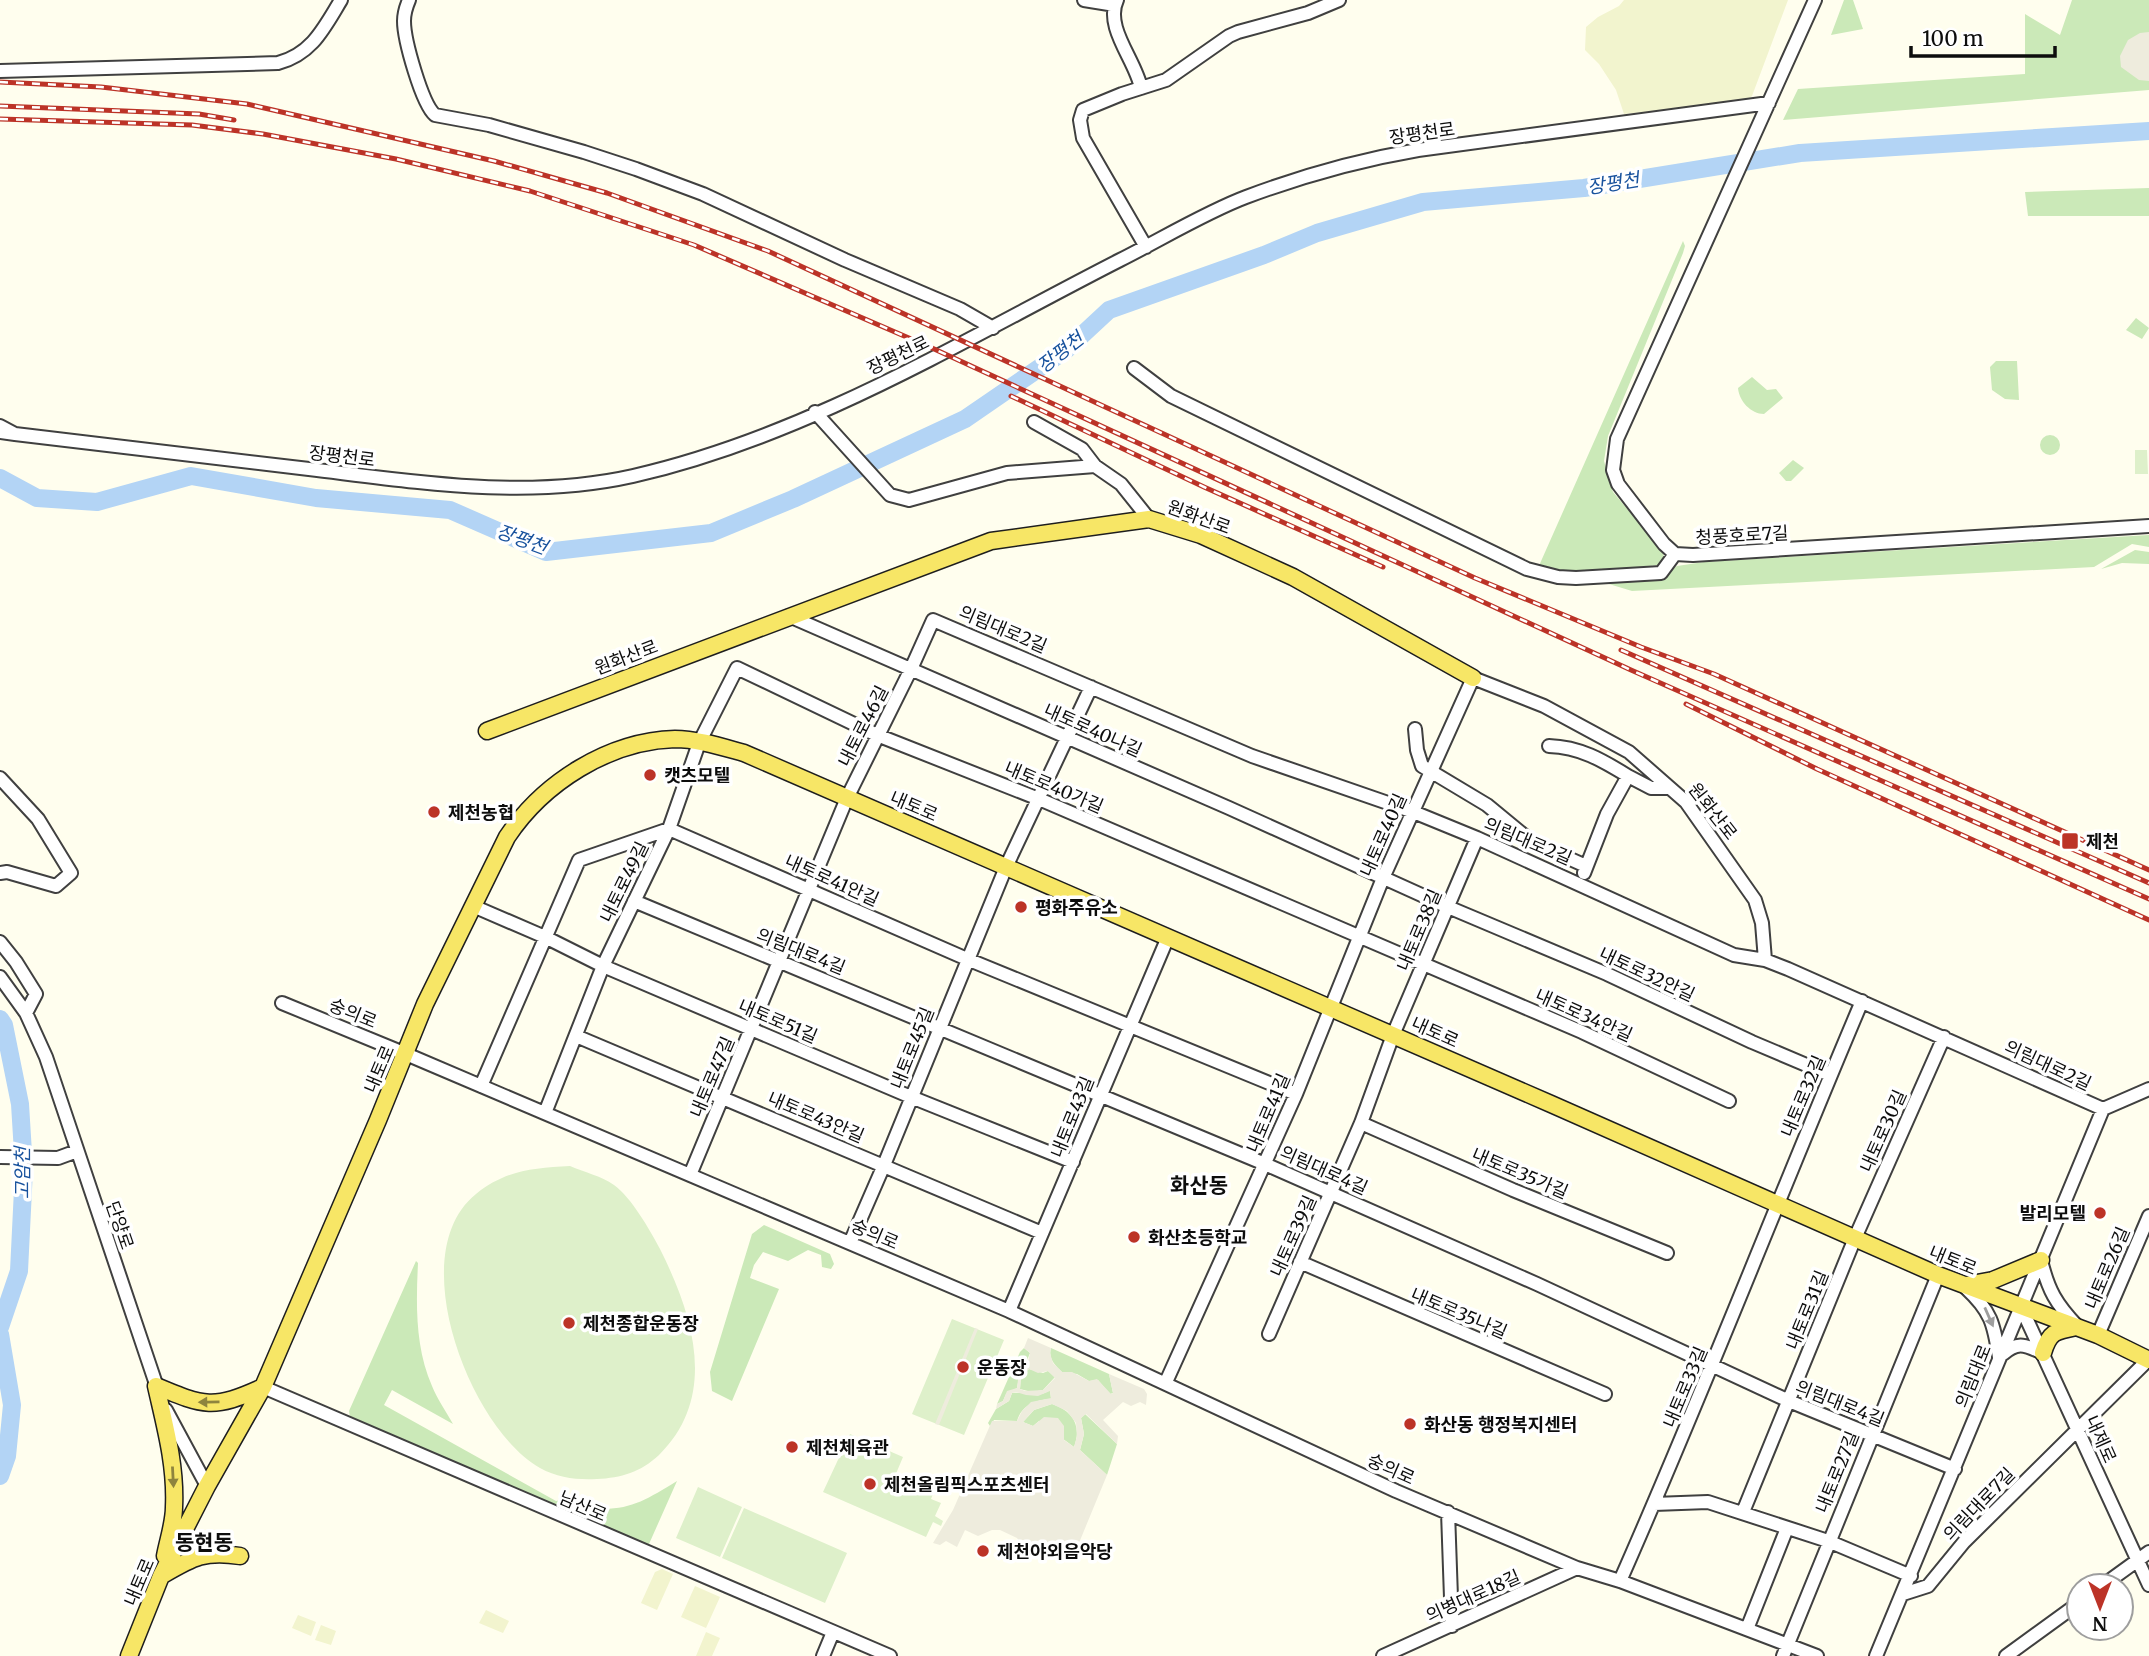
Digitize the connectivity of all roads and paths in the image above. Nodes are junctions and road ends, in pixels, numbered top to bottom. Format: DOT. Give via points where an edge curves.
graph roads {
  1 [pos="341,0"];
  2 [pos="409,0"];
  3 [pos="1084,0"];
  4 [pos="1815,0"];
  5 [pos="1337,1"];
  6 [pos="1116,2"];
  7 [pos="0,71"];
  8 [pos="1141,88"];
  9 [pos="1769,103"];
  10 [pos="1146,247"];
  11 [pos="993,328"];
  12 [pos="1134,368"];
  13 [pos="816,412"];
  14 [pos="1034,422"];
  15 [pos="0,429"];
  16 [pos="1095,466"];
  17 [pos="1149,519"];
  18 [pos="2149,526"];
  19 [pos="1675,554"];
  20 [pos="789,616"];
  21 [pos="933,620"];
  22 [pos="737,668"];
  23 [pos="911,669"];
  24 [pos="1473,678"];
  25 [pos="1091,687"];
  26 [pos="1415,729"];
  27 [pos="487,731"];
  28 [pos="877,735"];
  29 [pos="1068,738"];
  30 [pos="699,743"];
  31 [pos="1549,746"];
  32 [pos="1430,772"];
  33 [pos="1628,776"];
  34 [pos="0,778"];
  35 [pos="1670,788"];
  36 [pos="846,798"];
  37 [pos="1039,799"];
  38 [pos="1411,811"];
  39 [pos="669,830"];
  40 [pos="1477,838"];
  41 [pos="1586,866"];
  42 [pos="1006,867"];
  43 [pos="2,870"];
  44 [pos="1382,878"];
  45 [pos="1580,883"];
  46 [pos="809,888"];
  47 [pos="634,901"];
  48 [pos="473,906"];
  49 [pos="1448,907"];
  50 [pos="545,937"];
  51 [pos="1168,937"];
  52 [pos="1358,938"];
  53 [pos="0,942"];
  54 [pos="967,959"];
  55 [pos="1765,960"];
  56 [pos="779,961"];
  57 [pos="1423,965"];
  58 [pos="603,966"];
  59 [pos="0,976"];
  60 [pos="1862,1001"];
  61 [pos="282,1003"];
  62 [pos="1330,1008"];
  63 [pos="26,1013"];
  64 [pos="1128,1026"];
  65 [pos="939,1027"];
  66 [pos="752,1029"];
  67 [pos="1393,1035"];
  68 [pos="576,1036"];
  69 [pos="1944,1037"];
  70 [pos="406,1054"];
  71 [pos="1830,1075"];
  72 [pos="481,1086"];
  73 [pos="2149,1089"];
  74 [pos="1296,1094"];
  75 [pos="1099,1096"];
  76 [pos="722,1097"];
  77 [pos="911,1097"];
  78 [pos="1729,1101"];
  79 [pos="2103,1109"];
  80 [pos="545,1113"];
  81 [pos="1361,1123"];
  82 [pos="77,1151"];
  83 [pos="2,1158"];
  84 [pos="1073,1162"];
  85 [pos="1265,1164"];
  86 [pos="884,1165"];
  87 [pos="690,1175"];
  88 [pos="1331,1193"];
  89 [pos="1777,1204"];
  90 [pos="2149,1216"];
  91 [pos="1042,1233"];
  92 [pos="1855,1238"];
  93 [pos="850,1242"];
  94 [pos="1667,1253"];
  95 [pos="2041,1260"];
  96 [pos="1300,1262"];
  97 [pos="1938,1275"];
  98 [pos="1964,1285"];
  99 [pos="2021,1307"];
  100 [pos="1009,1311"];
  101 [pos="2078,1327"];
  102 [pos="1269,1334"];
  103 [pos="2098,1335"];
  104 [pos="2043,1353"];
  105 [pos="1999,1357"];
  106 [pos="2149,1359"];
  107 [pos="1713,1367"];
  108 [pos="1166,1382"];
  109 [pos="156,1386"];
  110 [pos="263,1387"];
  111 [pos="1605,1394"];
  112 [pos="1789,1401"];
  113 [pos="2077,1429"];
  114 [pos="1872,1435"];
  115 [pos="1955,1469"];
  116 [pos="207,1486"];
  117 [pos="1654,1504"];
  118 [pos="1448,1512"];
  119 [pos="1743,1512"];
  120 [pos="1787,1528"];
  121 [pos="1828,1541"];
  122 [pos="2149,1552"];
  123 [pos="240,1556"];
  124 [pos="2137,1561"];
  125 [pos="1577,1568"];
  126 [pos="2122,1572"];
  127 [pos="161,1576"];
  128 [pos="1911,1576"];
  129 [pos="1620,1581"];
  130 [pos="2149,1584"];
  131 [pos="1903,1594"];
  132 [pos="2065,1613"];
  133 [pos="1452,1626"];
  134 [pos="1747,1629"];
  135 [pos="833,1632"];
  136 [pos="1785,1650"];
  137 [pos="129,1656"];
  138 [pos="823,1656"];
  139 [pos="890,1656"];
  140 [pos="1383,1656"];
  141 [pos="1817,1656"];
  142 [pos="1876,1656"];
  143 [pos="2006,1656"];
  1 -- 7 [label="street" via="306,51 278,63"];
  2 -- 11 [label="street" via="404,19 409,54 435,115 584,152 692,190"];
  3 -- 6 [label="street"];
  4 -- 9 [label="street"];
  5 -- 8 [label="street" via="1238,32 1166,80"];
  6 -- 8 [label="street" via="1116,29"];
  8 -- 10 [label="street" via="1083,110 1080,128"];
  9 -- 10 [label="street, 장평천로" via="1374,158 1243,198"];
  9 -- 19 [label="street, 청풍호로7길" via="1617,439 1613,470 1618,484"];
  10 -- 11 [label="street, 장평천로"];
  11 -- 13 [label="street, 장평천로"];
  12 -- 19 [label="street" via="1171,396 1527,569 1576,578 1661,573"];
  13 -- 15 [label="street, 장평천로" via="700,458 562,488 457,486"];
  13 -- 16 [label="street" via="890,495 909,500 1007,473"];
  14 -- 16 [label="street" via="1082,449"];
  16 -- 17 [label="street" via="1121,484"];
  17 -- 20 [label="main road, 원화산로" via="991,541"];
  17 -- 24 [label="main road, 원화산로" via="1202,535 1293,577"];
  18 -- 19 [label="street, 청풍호로7길"];
  20 -- 23 [label="street, 내토로40나길"];
  20 -- 27 [label="main road, 원화산로"];
  21 -- 23 [label="street, 내토로46길"];
  21 -- 25 [label="street, 의림대로2길"];
  22 -- 28 [label="street, 내토로40가길"];
  22 -- 30 [label="street, 내토로49길"];
  23 -- 28 [label="street, 내토로46길"];
  23 -- 29 [label="street, 내토로40나길"];
  24 -- 32 [label="street, 내토로40길"];
  24 -- 35 [label="street, 원화산로" via="1544,706 1629,752"];
  25 -- 29 [label="street, 내토로45길"];
  25 -- 38 [label="street, 의림대로2길" via="1252,756"];
  26 -- 32 [label="street" via="1419,760"];
  28 -- 36 [label="street, 내토로46길"];
  28 -- 37 [label="street, 내토로40가길"];
  29 -- 37 [label="street, 내토로45길"];
  29 -- 44 [label="street, 내토로40나길"];
  30 -- 36 [label="main road, 내토로" via="744,754"];
  30 -- 39 [label="street, 내토로49길"];
  30 -- 48 [label="main road, 내토로" via="677,739 619,749 549,789 523,813 507,837"];
  31 -- 33 [label="street" via="1586,752"];
  32 -- 38 [label="street, 내토로40길"];
  32 -- 41 [label="street" via="1494,810 1532,842"];
  33 -- 35 [label="street" via="1651,788"];
  33 -- 41 [label="street"];
  34 -- 43 [label="street" via="38,819 71,873 56,886"];
  35 -- 55 [label="street, 원화산로" via="1686,802 1755,900"];
  36 -- 42 [label="main road, 내토로"];
  36 -- 46 [label="street, 내토로47길"];
  37 -- 42 [label="street, 내토로45길"];
  37 -- 52 [label="street, 내토로40가길"];
  38 -- 40 [label="street, 의림대로2길"];
  38 -- 44 [label="street, 내토로40길"];
  39 -- 46 [label="street, 내토로41안길"];
  39 -- 47 [label="street, 내토로49길"];
  39 -- 50 [label="street" via="579,860"];
  40 -- 45 [label="street, 의림대로2길"];
  40 -- 49 [label="street, 내토로38길"];
  41 -- 45 [label="street"];
  42 -- 51 [label="main road, 내토로"];
  42 -- 54 [label="street, 내토로45길"];
  44 -- 49 [label="street, 내토로40나길"];
  44 -- 52 [label="street, 내토로40길"];
  45 -- 55 [label="street, 의림대로2길" via="1734,955"];
  46 -- 54 [label="street, 내토로41안길"];
  46 -- 56 [label="street, 내토로47길"];
  47 -- 56 [label="street, 의림대로4길"];
  47 -- 58 [label="street, 내토로49길"];
  48 -- 50 [label="street, 내토로51길"];
  48 -- 70 [label="main road, 내토로"];
  49 -- 57 [label="street, 내토로38길"];
  49 -- 71 [label="street, 내토로32안길"];
  50 -- 58 [label="street, 내토로51길"];
  50 -- 72 [label="street"];
  51 -- 62 [label="main road, 내토로"];
  51 -- 64 [label="street, 내토로43길"];
  52 -- 57 [label="street, 내토로40가길"];
  52 -- 62 [label="street, 내토로40길"];
  53 -- 63 [label="street" via="36,994"];
  54 -- 64 [label="street, 내토로41안길"];
  54 -- 65 [label="street, 내토로45길"];
  55 -- 60 [label="street, 의림대로2길"];
  56 -- 65 [label="street, 의림대로4길"];
  56 -- 66 [label="street, 내토로47길"];
  57 -- 67 [label="street, 내토로38길"];
  57 -- 78 [label="street, 내토로34안길"];
  58 -- 66 [label="street, 내토로51길"];
  58 -- 68 [label="street, 내토로49길"];
  59 -- 63 [label="street, 단양로"];
  60 -- 69 [label="street, 의림대로2길"];
  60 -- 71 [label="street, 내토로32길"];
  61 -- 70 [label="street, 숭의로"];
  62 -- 67 [label="main road, 내토로"];
  62 -- 74 [label="street, 내토로41길"];
  63 -- 82 [label="street, 단양로" via="46,1057"];
  64 -- 74 [label="street, 내토로41안길"];
  64 -- 75 [label="street, 내토로43길"];
  65 -- 75 [label="street, 의림대로4길"];
  65 -- 77 [label="street, 내토로45길"];
  66 -- 76 [label="street, 내토로47길"];
  66 -- 77 [label="street, 내토로51길"];
  67 -- 81 [label="street, 내토로39길"];
  67 -- 89 [label="main road, 내토로"];
  68 -- 76 [label="street, 내토로43안길"];
  68 -- 80 [label="street, 내토로49길"];
  69 -- 79 [label="street, 의림대로2길"];
  69 -- 92 [label="street, 내토로30길"];
  70 -- 72 [label="street, 숭의로"];
  70 -- 110 [label="main road, 내토로"];
  71 -- 89 [label="street, 내토로32길"];
  72 -- 80 [label="street, 숭의로"];
  73 -- 79 [label="street"];
  74 -- 85 [label="street, 내토로41길"];
  75 -- 84 [label="street, 내토로43길"];
  75 -- 85 [label="street, 의림대로4길"];
  76 -- 86 [label="street, 내토로43안길"];
  76 -- 87 [label="street, 내토로47길"];
  77 -- 84 [label="street, 내토로51길"];
  77 -- 86 [label="street, 내토로45길"];
  79 -- 95 [label="street, 의림대로"];
  80 -- 87 [label="street, 숭의로"];
  81 -- 88 [label="street, 내토로39길"];
  81 -- 94 [label="street, 내토로35가길"];
  82 -- 83 [label="street" via="51,1158"];
  82 -- 109 [label="street, 단양로"];
  84 -- 91 [label="street, 내토로43길"];
  85 -- 88 [label="street, 의림대로4길"];
  85 -- 108 [label="street, 내토로41길"];
  86 -- 91 [label="street, 내토로43안길"];
  86 -- 93 [label="street, 내토로45길"];
  87 -- 93 [label="street, 숭의로"];
  88 -- 96 [label="street, 내토로39길"];
  88 -- 107 [label="street, 의림대로4길"];
  89 -- 92 [label="main road, 내토로"];
  89 -- 107 [label="street, 내토로33길"];
  90 -- 103 [label="street, 내토로26길"];
  91 -- 100 [label="street, 내토로43길"];
  92 -- 97 [label="main road, 내토로"];
  92 -- 112 [label="street, 내토로31길"];
  93 -- 100 [label="street, 숭의로"];
  95 -- 98 [label="main road" via="1993,1280"];
  95 -- 99 [label="street, 의림대로"];
  95 -- 101 [label="street" via="2059,1307"];
  96 -- 102 [label="street, 내토로39길"];
  96 -- 111 [label="street, 내토로35나길"];
  97 -- 98 [label="main road, 내토로"];
  97 -- 114 [label="street, 내토로27길"];
  98 -- 99 [label="main road, 내토로"];
  98 -- 105 [label="street, one-way" via="1983,1304 1994,1328"];
  99 -- 101 [label="main road, 내토로"];
  99 -- 104 [label="street, 내제로"];
  99 -- 105 [label="street, 의림대로"];
  100 -- 108 [label="street, 숭의로"];
  101 -- 103 [label="main road, 내토로"];
  101 -- 104 [label="main road" via="2058,1331 2048,1339"];
  103 -- 106 [label="main road, 내토로"];
  104 -- 105 [label="street" via="2012,1345"];
  104 -- 113 [label="street, 내제로"];
  105 -- 115 [label="street, 의림대로"];
  106 -- 113 [label="street, 내토로"];
  107 -- 112 [label="street, 의림대로4길"];
  107 -- 117 [label="street, 내토로33길"];
  108 -- 118 [label="street, 숭의로"];
  110 -- 109 [label="main road, one-way" via="242,1397 206,1404"];
  109 -- 116 [label="street, 단양로"];
  109 -- 127 [label="main road, one-way" via="174,1479 174,1510"];
  110 -- 116 [label="main road, 내토로"];
  110 -- 135 [label="street, 남산로"];
  112 -- 114 [label="street, 의림대로4길"];
  112 -- 119 [label="street, 내토로31길"];
  113 -- 124 [label="street, 내제로"];
  113 -- 131 [label="street, 의림대로7길" via="1964,1542 1928,1586"];
  114 -- 115 [label="street, 의림대로4길"];
  114 -- 121 [label="street, 내토로27길"];
  115 -- 128 [label="street, 의림대로"];
  116 -- 127 [label="main road, 내토로"];
  117 -- 119 [label="street" via="1708,1502"];
  117 -- 129 [label="street, 내토로33길"];
  118 -- 125 [label="street, 숭의로"];
  118 -- 133 [label="street"];
  119 -- 120 [label="street"];
  120 -- 121 [label="street"];
  120 -- 134 [label="street"];
  121 -- 128 [label="street"];
  121 -- 136 [label="street, 내토로27길"];
  122 -- 124 [label="street"];
  123 -- 127 [label="main road" via="205,1554"];
  124 -- 126 [label="street"];
  124 -- 130 [label="street, 내제로"];
  125 -- 129 [label="street, 숭의로"];
  125 -- 133 [label="street, 의병대로18길"];
  127 -- 137 [label="main road, 내토로"];
  128 -- 131 [label="street, 의림대로"];
  129 -- 134 [label="street, 숭의로"];
  131 -- 142 [label="street, 의림대로"];
  132 -- 143 [label="street"];
  133 -- 140 [label="street, 의병대로18길"];
  134 -- 136 [label="street, 숭의로"];
  135 -- 138 [label="street"];
  135 -- 139 [label="street, 남산로"];
  136 -- 141 [label="street, 숭의로"];
}
